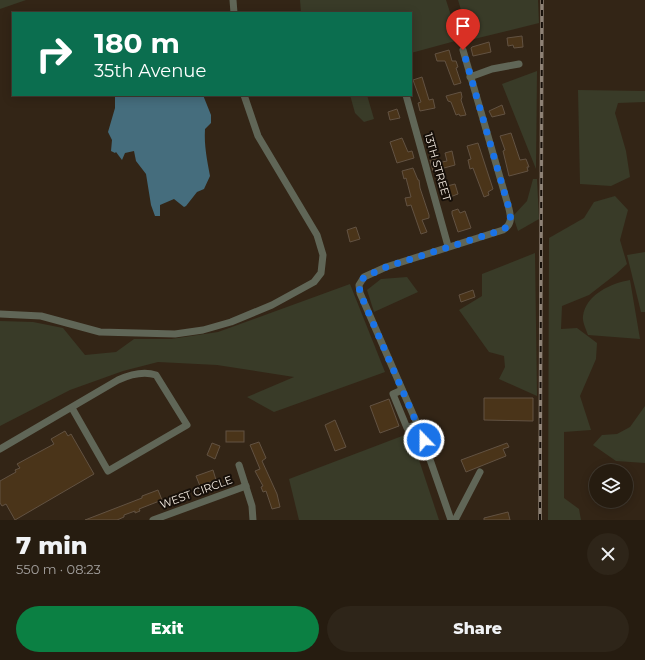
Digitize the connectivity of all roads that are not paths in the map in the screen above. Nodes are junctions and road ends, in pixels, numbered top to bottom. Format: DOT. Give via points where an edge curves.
graph roads {
  1 [pos="233,0"];
  2 [pos="234,12"];
  3 [pos="463,50"];
  4 [pos="519,64"];
  5 [pos="470,77"];
  6 [pos="244,96"];
  7 [pos="406,96"];
  8 [pos="448,246"];
  9 [pos="0,314"];
  10 [pos="402,390"];
  11 [pos="72,408"];
  12 [pos="417,424"];
  13 [pos="0,449"];
  14 [pos="239,465"];
  15 [pos="480,472"];
  16 [pos="246,486"];
  17 [pos="154,520"];
  18 [pos="253,520"];
  19 [pos="451,520"];
  20 [pos="455,520"];
  1 -- 2 [label="street"];
  3 -- 5 [label="street"];
  4 -- 5 [label="street" via="492,69"];
  5 -- 8 [label="street" via="511,221 508,227 502,230"];
  6 -- 9 [label="street" via="258,136 317,235 323,255 321,273 314,282 272,305 231,322 175,334 100,332 41,316"];
  7 -- 8 [label="street, 13TH STREET"];
  8 -- 10 [label="street" via="386,267 364,277 359,285 360,293"];
  10 -- 12 [label="street"];
  10 -- 12 [label="street" via="392,394 407,428"];
  11 -- 11 [label="street" via="108,471 187,425 156,375 151,373 126,376"];
  11 -- 13 [label="street"];
  12 -- 19 [label="street"];
  14 -- 16 [label="street, WEST CIRCLE"];
  15 -- 20 [label="street"];
  16 -- 17 [label="street, WEST CIRCLE"];
  16 -- 18 [label="street, WEST CIRCLE"];
}
